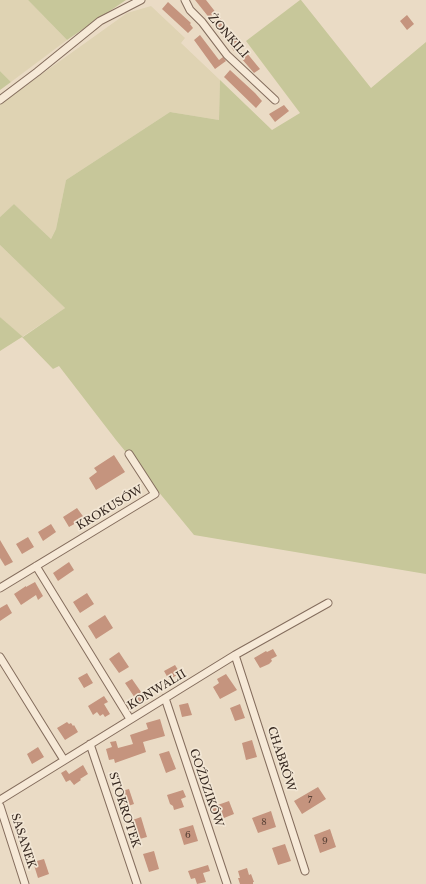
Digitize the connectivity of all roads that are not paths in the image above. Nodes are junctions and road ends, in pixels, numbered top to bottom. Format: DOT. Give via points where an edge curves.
graph roads {
  1 [pos="140,0"];
  2 [pos="185,0"];
  3 [pos="0,100"];
  4 [pos="275,100"];
  5 [pos="129,454"];
  6 [pos="36,566"];
  7 [pos="0,588"];
  8 [pos="328,603"];
  9 [pos="235,655"];
  10 [pos="0,657"];
  11 [pos="165,698"];
  12 [pos="130,719"];
  13 [pos="90,744"];
  14 [pos="64,760"];
  15 [pos="0,800"];
  16 [pos="0,806"];
  17 [pos="305,871"];
  18 [pos="25,884"];
  19 [pos="137,884"];
  20 [pos="227,884"];
  1 -- 3 [label="street" via="100,21"];
  2 -- 4 [label="street, ŻONKILI" via="190,10 227,55"];
  5 -- 6 [label="street, KROKUSÓW" via="155,494"];
  6 -- 7 [label="street, KROKUSÓW"];
  6 -- 12 [label="street"];
  8 -- 9 [label="street, KONWALII"];
  9 -- 11 [label="street, KONWALII"];
  9 -- 17 [label="street, CHABRÓW"];
  10 -- 14 [label="street"];
  11 -- 12 [label="street, KONWALII"];
  11 -- 20 [label="street, GOŹDZIKÓW"];
  12 -- 13 [label="street, KONWALII"];
  13 -- 14 [label="street, KONWALII"];
  13 -- 19 [label="street, STOKROTEK"];
  14 -- 15 [label="street, KONWALII"];
  16 -- 18 [label="street, SASANEK"];
}
